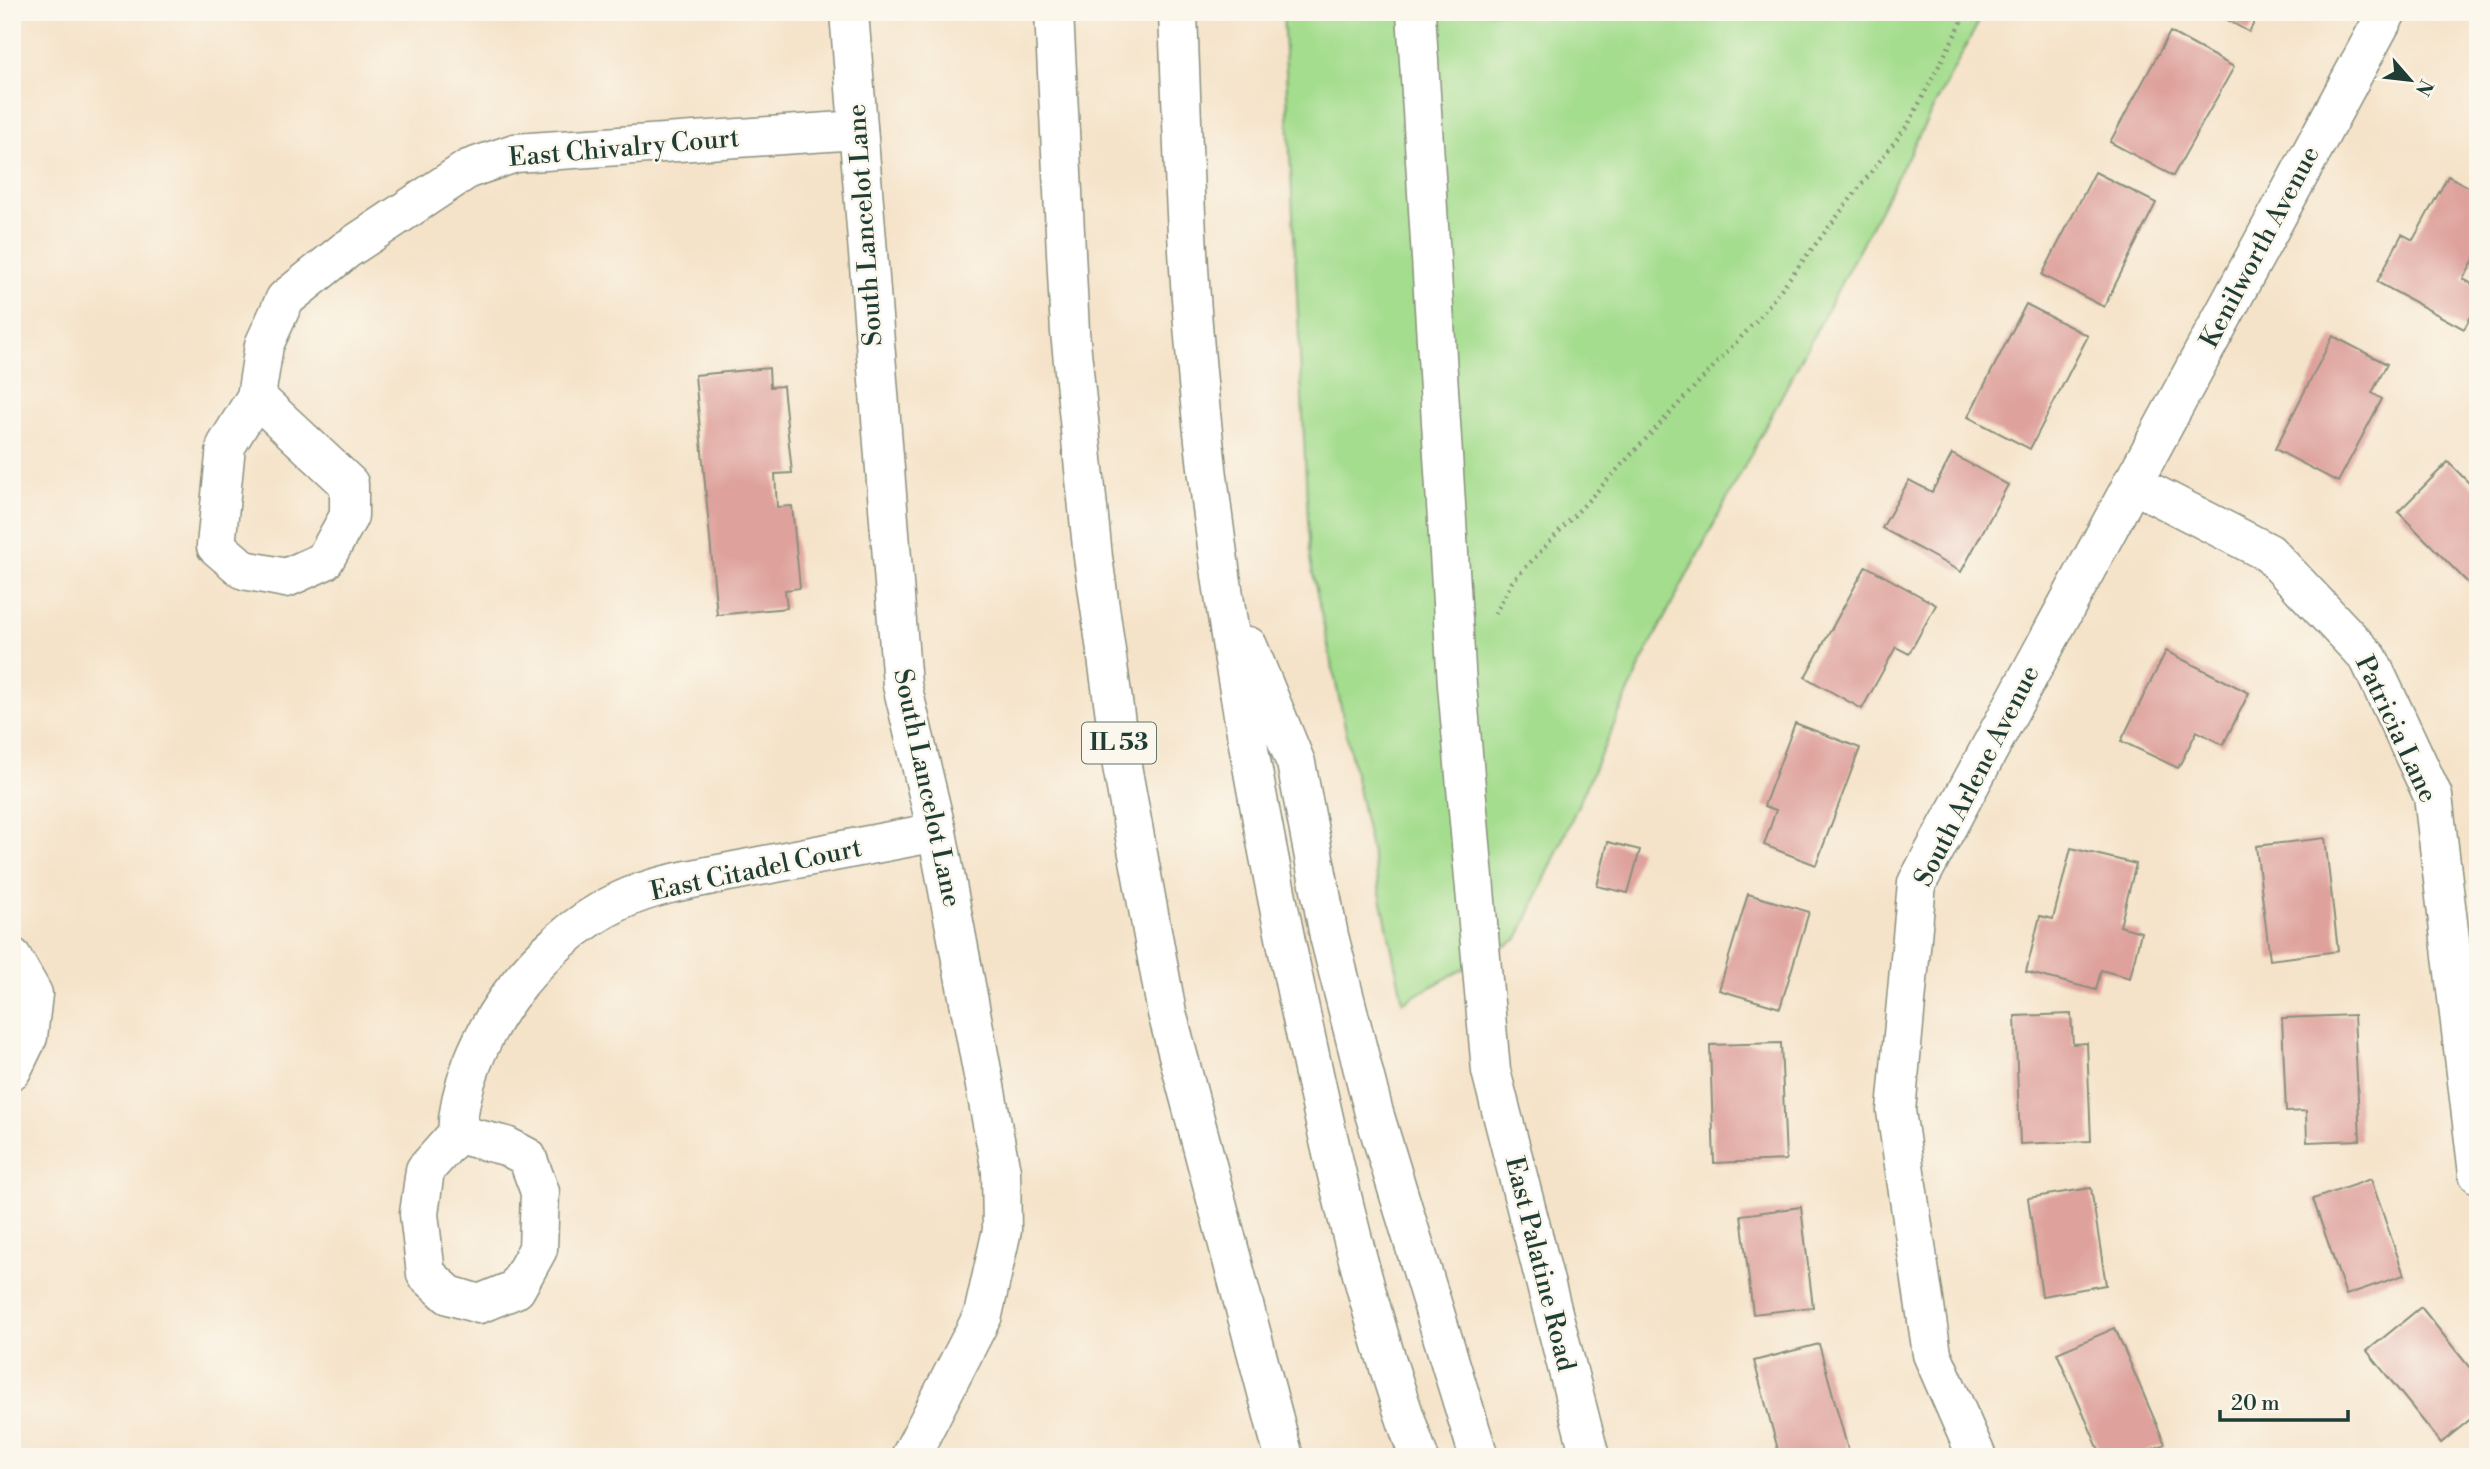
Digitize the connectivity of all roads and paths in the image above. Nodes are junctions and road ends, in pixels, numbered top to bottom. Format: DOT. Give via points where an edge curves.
graph roads {
  1 [pos="849,12"];
  2 [pos="1054,12"];
  3 [pos="1178,12"];
  4 [pos="1416,12"];
  5 [pos="1967,12"];
  6 [pos="2387,12"];
  7 [pos="858,130"];
  8 [pos="256,397"];
  9 [pos="2132,483"];
  10 [pos="1223,585"];
  11 [pos="1493,616"];
  12 [pos="937,832"];
  13 [pos="12,957"];
  14 [pos="2469,1009"];
  15 [pos="12,1070"];
  16 [pos="457,1134"];
  17 [pos="2478,1174"];
  18 [pos="910,1457"];
  19 [pos="1284,1457"];
  20 [pos="1419,1457"];
  21 [pos="1479,1457"];
  22 [pos="1590,1457"];
  23 [pos="1978,1457"];
  1 -- 7 [label="main road, South Lancelot Lane"];
  2 -- 19 [label="main road, IL 53" via="1070,332 1093,557 1122,766 1167,1013"];
  3 -- 10 [label="main road" via="1194,336"];
  4 -- 22 [label="main road, East Palatine Road" via="1457,685 1491,1071"];
  5 -- 11 [label="path" via="1909,122 1758,319 1512,582"];
  6 -- 9 [label="main road, Kenilworth Avenue"];
  7 -- 8 [label="main road, East Chivalry Court" via="514,153 468,169 346,250 285,299 264,345"];
  7 -- 12 [label="main road, South Lancelot Lane" via="902,685"];
  8 -- 8 [label="main road, East Chivalry Court" via="226,446 216,546 244,570 286,578 324,561 349,516 349,484"];
  9 -- 14 [label="main road, Patricia Lane" via="2269,553 2370,659 2433,796"];
  9 -- 23 [label="main road, South Arlene Avenue" via="1917,883 1896,1111 1932,1354"];
  10 -- 20 [label="main road" via="1262,828 1326,1133 1390,1378"];
  10 -- 21 [label="main road" via="1296,764 1329,936 1374,1113"];
  12 -- 16 [label="main road, East Citadel Court" via="679,882 620,901 554,944 508,997 476,1052 458,1105"];
  12 -- 18 [label="main road, South Lancelot Lane" via="1001,1171 1002,1230 984,1315"];
  13 -- 15 [label="main road" via="33,994 28,1037"];
  14 -- 17 [label="main road, Patricia Lane"];
}
